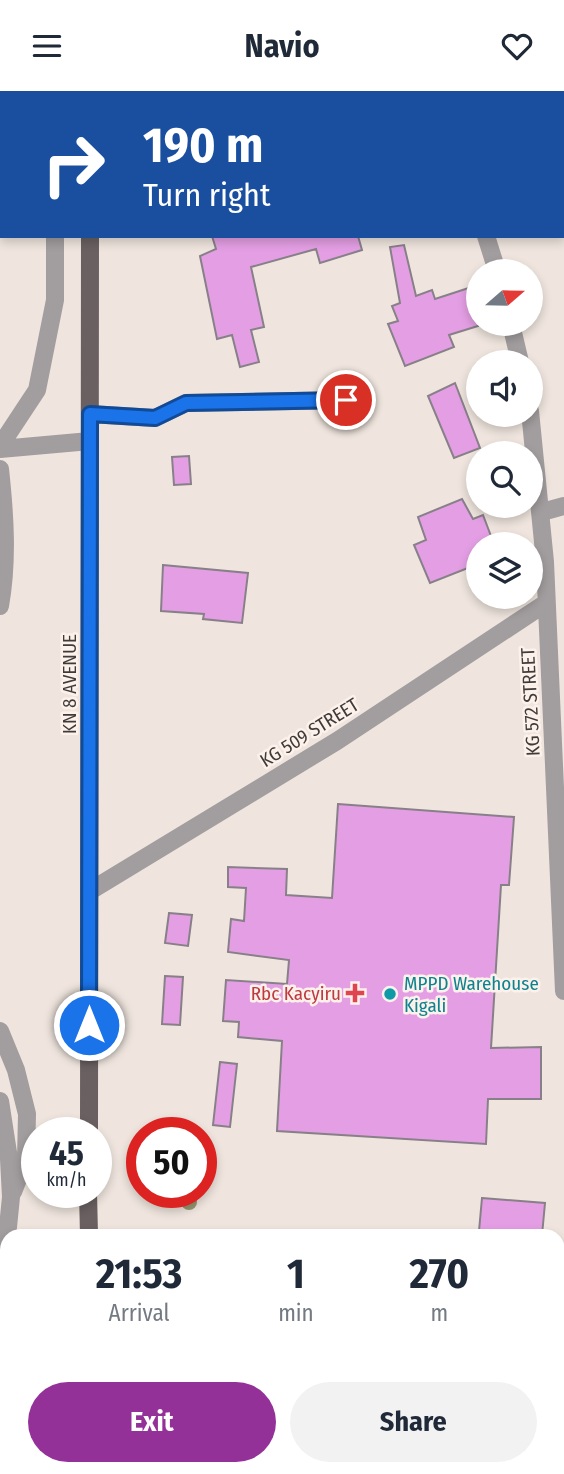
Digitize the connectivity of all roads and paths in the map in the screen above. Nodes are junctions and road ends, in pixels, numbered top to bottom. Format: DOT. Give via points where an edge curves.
graph roads {
  1 [pos="55,238"];
  2 [pos="90,238"];
  3 [pos="487,238"];
  4 [pos="493,259"];
  5 [pos="346,400"];
  6 [pos="90,414"];
  7 [pos="90,441"];
  8 [pos="0,448"];
  9 [pos="0,469"];
  10 [pos="564,506"];
  11 [pos="543,512"];
  12 [pos="542,518"];
  13 [pos="546,603"];
  14 [pos="0,606"];
  15 [pos="90,891"];
  16 [pos="564,991"];
  17 [pos="0,1031"];
  18 [pos="0,1101"];
  19 [pos="89,1117"];
  20 [pos="10,1197"];
  21 [pos="88,1208"];
  22 [pos="7,1229"];
  23 [pos="89,1229"];
  1 -- 8 [label="street" via="55,300 37,390"];
  2 -- 6 [label="main road, KN 8 AVENUE"];
  3 -- 4 [label="street"];
  5 -- 6 [label="street" via="186,403 155,418"];
  6 -- 7 [label="main road, KN 8 AVENUE"];
  7 -- 8 [label="street"];
  7 -- 15 [label="main road, KN 8 AVENUE"];
  9 -- 14 [label="street" via="5,579"];
  10 -- 11 [label="street"];
  12 -- 13 [label="street, KG 572 STREET"];
  13 -- 15 [label="street, KG 509 STREET" via="337,741"];
  13 -- 16 [label="street, KG 572 STREET"];
  15 -- 19 [label="main road, KN 8 AVENUE"];
  17 -- 20 [label="street" via="27,1114 26,1159"];
  18 -- 20 [label="street"];
  20 -- 22 [label="street"];
  21 -- 23 [label="main road"];
}
